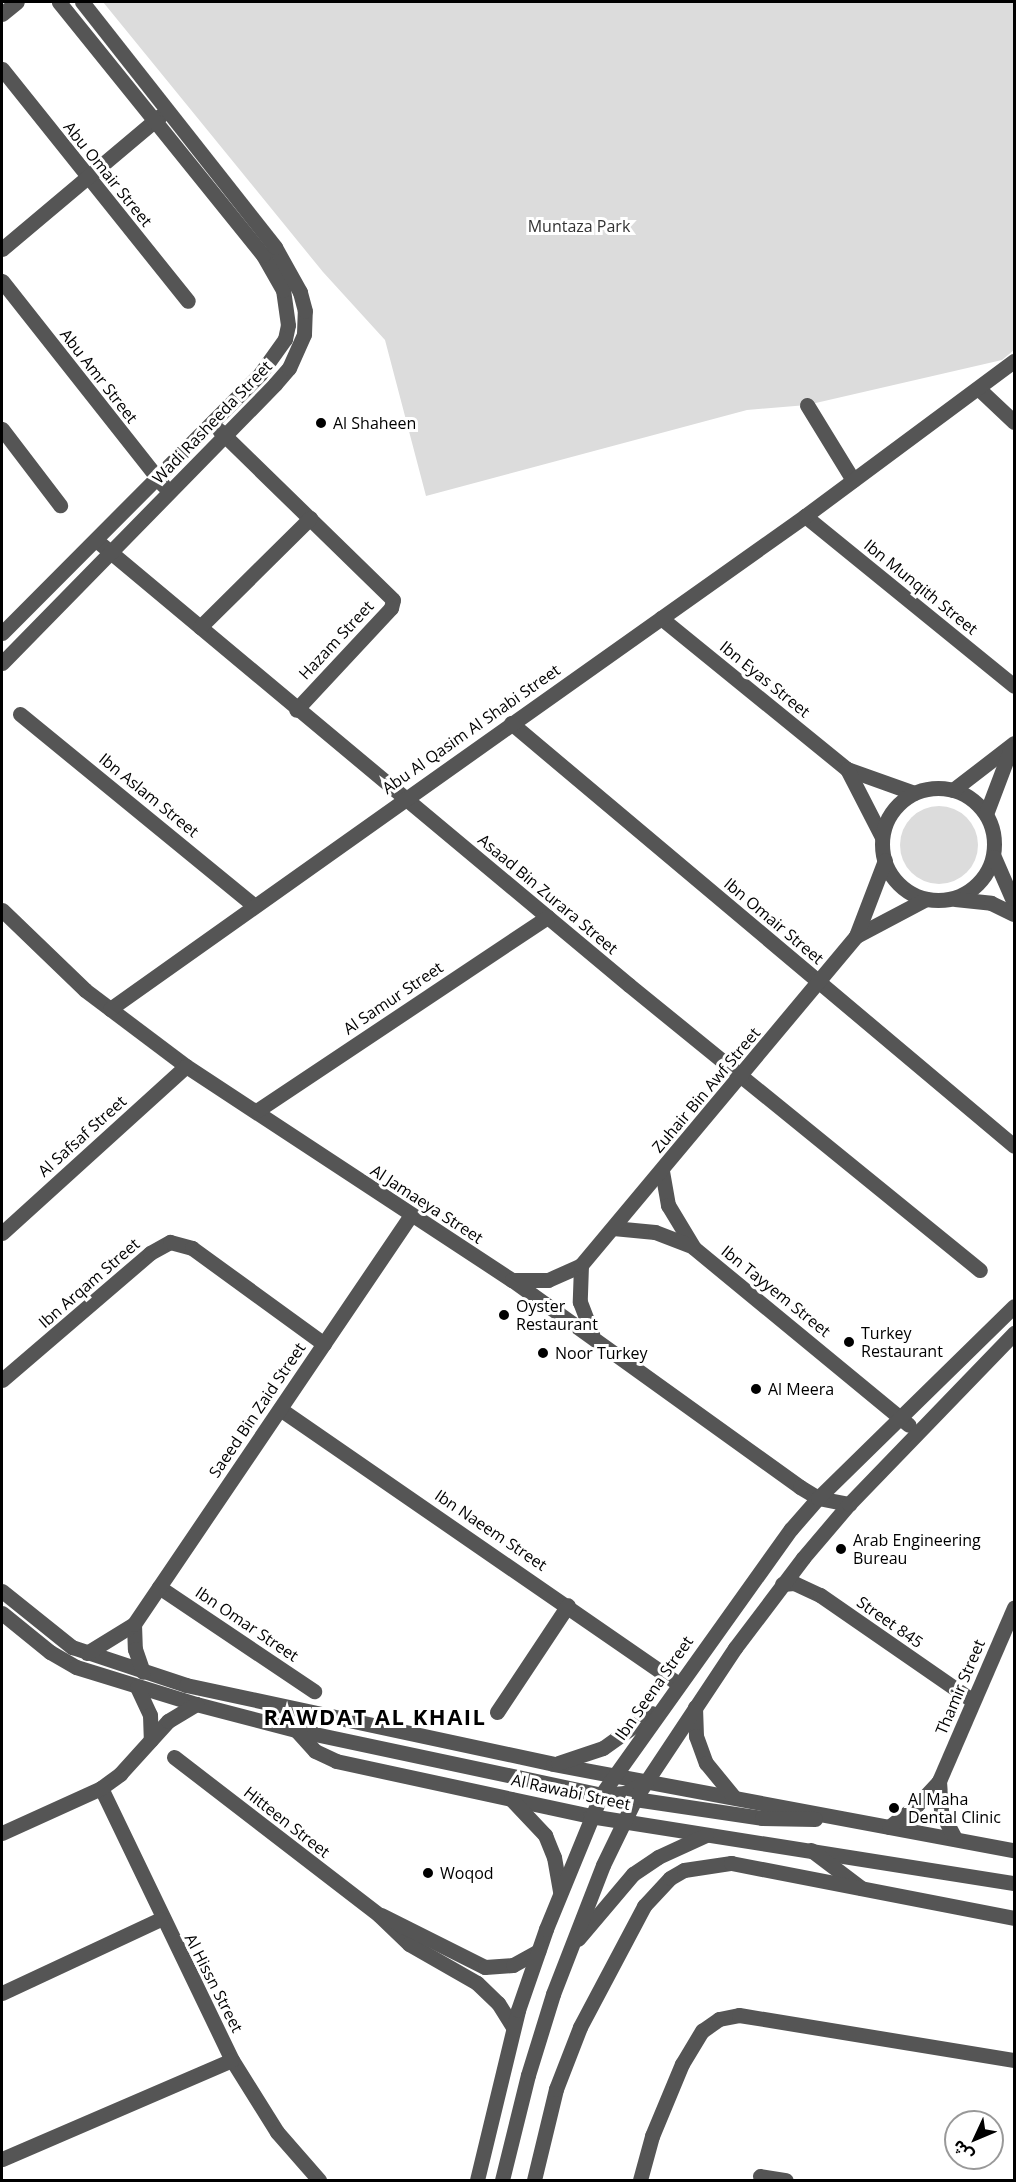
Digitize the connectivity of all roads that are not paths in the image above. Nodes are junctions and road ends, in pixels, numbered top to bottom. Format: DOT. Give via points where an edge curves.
graph roads {
  1 [pos="17,2"];
  2 [pos="59,2"];
  3 [pos="82,2"];
  4 [pos="2,14"];
  5 [pos="2,69"];
  6 [pos="168,109"];
  7 [pos="154,122"];
  8 [pos="87,178"];
  9 [pos="2,249"];
  10 [pos="2,281"];
  11 [pos="188,302"];
  12 [pos="1014,361"];
  13 [pos="979,389"];
  14 [pos="807,405"];
  15 [pos="212,422"];
  16 [pos="1014,422"];
  17 [pos="2,429"];
  18 [pos="225,436"];
  19 [pos="156,477"];
  20 [pos="853,480"];
  21 [pos="169,492"];
  22 [pos="60,505"];
  23 [pos="805,516"];
  24 [pos="310,518"];
  25 [pos="96,540"];
  26 [pos="109,554"];
  27 [pos="661,618"];
  28 [pos="200,627"];
  29 [pos="2,633"];
  30 [pos="4,654"];
  31 [pos="1014,686"];
  32 [pos="296,710"];
  33 [pos="20,714"];
  34 [pos="511,723"];
  35 [pos="1013,746"];
  36 [pos="847,769"];
  37 [pos="953,789"];
  38 [pos="914,793"];
  39 [pos="405,798"];
  40 [pos="986,814"];
  41 [pos="882,837"];
  42 [pos="994,857"];
  43 [pos="885,860"];
  44 [pos="926,899"];
  45 [pos="952,899"];
  46 [pos="1014,903"];
  47 [pos="253,905"];
  48 [pos="2,910"];
  49 [pos="1014,914"];
  50 [pos="548,917"];
  51 [pos="856,936"];
  52 [pos="820,983"];
  53 [pos="110,1009"];
  54 [pos="186,1066"];
  55 [pos="742,1075"];
  56 [pos="258,1110"];
  57 [pos="1014,1146"];
  58 [pos="662,1171"];
  59 [pos="411,1217"];
  60 [pos="613,1228"];
  61 [pos="2,1233"];
  62 [pos="694,1248"];
  63 [pos="581,1265"];
  64 [pos="980,1270"];
  65 [pos="512,1280"];
  66 [pos="1014,1306"];
  67 [pos="1014,1334"];
  68 [pos="594,1337"];
  69 [pos="324,1344"];
  70 [pos="2,1380"];
  71 [pos="280,1409"];
  72 [pos="902,1418"];
  73 [pos="918,1433"];
  74 [pos="818,1498"];
  75 [pos="849,1504"];
  76 [pos="782,1584"];
  77 [pos="159,1587"];
  78 [pos="2,1591"];
  79 [pos="568,1605"];
  80 [pos="1014,1608"];
  81 [pos="2,1613"];
  82 [pos="134,1624"];
  83 [pos="87,1653"];
  84 [pos="140,1679"];
  85 [pos="679,1684"];
  86 [pos="314,1691"];
  87 [pos="666,1701"];
  88 [pos="973,1701"];
  89 [pos="196,1704"];
  90 [pos="695,1707"];
  91 [pos="497,1712"];
  92 [pos="296,1730"];
  93 [pos="151,1740"];
  94 [pos="174,1757"];
  95 [pos="553,1764"];
  96 [pos="614,1776"];
  97 [pos="646,1781"];
  98 [pos="939,1781"];
  99 [pos="101,1788"];
  100 [pos="601,1795"];
  101 [pos="734,1796"];
  102 [pos="508,1797"];
  103 [pos="636,1797"];
  104 [pos="590,1816"];
  105 [pos="847,1819"];
  106 [pos="622,1822"];
  107 [pos="889,1827"];
  108 [pos="2,1833"];
  109 [pos="708,1834"];
  110 [pos="955,1838"];
  111 [pos="809,1848"];
  112 [pos="1014,1850"];
  113 [pos="1014,1883"];
  114 [pos="866,1892"];
  115 [pos="560,1894"];
  116 [pos="379,1915"];
  117 [pos="1014,1918"];
  118 [pos="161,1919"];
  119 [pos="538,1951"];
  120 [pos="567,1953"];
  121 [pos="2,1993"];
  122 [pos="513,2027"];
  123 [pos="232,2060"];
  124 [pos="1014,2060"];
  125 [pos="2,2159"];
  126 [pos="760,2176"];
  127 [pos="319,2181"];
  128 [pos="477,2181"];
  129 [pos="502,2181"];
  130 [pos="534,2181"];
  131 [pos="640,2181"];
  132 [pos="786,2181"];
  1 -- 4 [label="street"];
  2 -- 7 [label="street, Wadi Rasheeda Street"];
  3 -- 6 [label="street, Wadi Rasheeda Street"];
  5 -- 8 [label="street, Abu Omair Street"];
  6 -- 7 [label="street"];
  6 -- 18 [label="street, Wadi Rasheeda Street" via="274,247 290,271 305,311 304,334 289,368"];
  7 -- 8 [label="street"];
  7 -- 15 [label="street, Wadi Rasheeda Street" via="263,255 287,301 285,339 275,356"];
  8 -- 9 [label="street"];
  8 -- 11 [label="street, Abu Omair Street"];
  10 -- 19 [label="street, Abu Amr Street"];
  12 -- 13 [label="street, Abu Al Qasim Al Shabi Street"];
  13 -- 16 [label="street"];
  13 -- 20 [label="street, Abu Al Qasim Al Shabi Street"];
  14 -- 20 [label="street"];
  15 -- 18 [label="street, Hazam Street"];
  15 -- 19 [label="street, Wadi Rasheeda Street"];
  17 -- 22 [label="street"];
  18 -- 21 [label="street, Wadi Rasheeda Street"];
  18 -- 24 [label="street, Hazam Street"];
  19 -- 21 [label="street, Abu Amr Street"];
  19 -- 25 [label="street, Wadi Rasheeda Street"];
  20 -- 23 [label="street, Abu Al Qasim Al Shabi Street"];
  21 -- 26 [label="street, Wadi Rasheeda Street"];
  23 -- 27 [label="street, Abu Al Qasim Al Shabi Street"];
  23 -- 31 [label="street, Ibn Munqith Street"];
  24 -- 28 [label="street"];
  24 -- 32 [label="street, Hazam Street" via="389,596 393,605"];
  25 -- 26 [label="street, Asaad Bin Zurara Street"];
  25 -- 29 [label="street, Wadi Rasheeda Street"];
  26 -- 28 [label="street, Asaad Bin Zurara Street"];
  26 -- 30 [label="street, Wadi Rasheeda Street"];
  27 -- 34 [label="street, Abu Al Qasim Al Shabi Street"];
  27 -- 36 [label="street, Ibn Eyas Street"];
  28 -- 32 [label="street, Asaad Bin Zurara Street"];
  32 -- 39 [label="street, Asaad Bin Zurara Street"];
  33 -- 47 [label="street, Ibn Aslam Street"];
  34 -- 39 [label="street, Abu Al Qasim Al Shabi Street"];
  34 -- 52 [label="street, Ibn Omair Street"];
  35 -- 37 [label="street"];
  35 -- 40 [label="street"];
  36 -- 38 [label="street, Ibn Eyas Street"];
  36 -- 41 [label="street, Ibn Eyas Street"];
  37 -- 38 [label="street" via="938,787"];
  37 -- 40 [label="street" via="975,801"];
  38 -- 41 [label="street" via="895,807"];
  39 -- 47 [label="street, Abu Al Qasim Al Shabi Street"];
  39 -- 50 [label="street, Asaad Bin Zurara Street"];
  40 -- 42 [label="street" via="995,839"];
  41 -- 43 [label="street"];
  42 -- 45 [label="street" via="976,887"];
  42 -- 46 [label="street"];
  43 -- 44 [label="street" via="902,887"];
  43 -- 51 [label="street, Zuhair Bin Awf Street"];
  44 -- 45 [label="street"];
  44 -- 51 [label="street, Zuhair Bin Awf Street"];
  45 -- 49 [label="street" via="990,903"];
  47 -- 53 [label="street, Abu Al Qasim Al Shabi Street"];
  48 -- 53 [label="street, Al Jamaeya Street" via="57,965"];
  50 -- 55 [label="street, Asaad Bin Zurara Street"];
  50 -- 56 [label="street, Al Samur Street"];
  51 -- 52 [label="street, Zuhair Bin Awf Street"];
  52 -- 55 [label="street, Zuhair Bin Awf Street"];
  52 -- 57 [label="street, Ibn Omair Street"];
  53 -- 54 [label="street, Al Jamaeya Street"];
  54 -- 56 [label="street, Al Jamaeya Street"];
  54 -- 61 [label="street, Al Safsaf Street"];
  55 -- 58 [label="street, Zuhair Bin Awf Street"];
  55 -- 64 [label="street, Asaad Bin Zurara Street"];
  56 -- 59 [label="street, Al Jamaeya Street"];
  58 -- 60 [label="street, Zuhair Bin Awf Street"];
  58 -- 62 [label="street, Ibn Tayyem Street" via="668,1205"];
  59 -- 65 [label="street, Al Jamaeya Street"];
  59 -- 69 [label="street, Saeed Bin Zaid Street"];
  60 -- 62 [label="street, Ibn Tayyem Street" via="655,1232"];
  60 -- 63 [label="street, Zuhair Bin Awf Street"];
  62 -- 72 [label="street, Ibn Tayyem Street"];
  63 -- 65 [label="street, Zuhair Bin Awf Street" via="548,1280"];
  63 -- 68 [label="street" via="580,1302"];
  65 -- 68 [label="street, Al Jamaeya Street"];
  66 -- 72 [label="street, Ibn Seena Street"];
  67 -- 73 [label="street"];
  68 -- 74 [label="street, Al Jamaeya Street"];
  69 -- 70 [label="street, Ibn Arqam Street" via="192,1248 170,1242 150,1253"];
  69 -- 71 [label="street, Saeed Bin Zaid Street"];
  71 -- 77 [label="street, Saeed Bin Zaid Street"];
  71 -- 79 [label="street, Ibn Naeem Street"];
  72 -- 73 [label="street, Ibn Tayyem Street"];
  72 -- 74 [label="street, Ibn Seena Street"];
  73 -- 75 [label="street"];
  74 -- 75 [label="street, Al Jamaeya Street"];
  74 -- 85 [label="street, Ibn Seena Street" via="763,1565"];
  75 -- 76 [label="street"];
  76 -- 88 [label="street, Street 845" via="794,1583 820,1595"];
  76 -- 90 [label="street"];
  77 -- 82 [label="street, Saeed Bin Zaid Street"];
  77 -- 86 [label="street, Ibn Omar Street"];
  78 -- 83 [label="street, Al Rawabi Street" via="48,1631"];
  79 -- 85 [label="street, Ibn Naeem Street"];
  79 -- 91 [label="street"];
  80 -- 88 [label="street, Thamir Street"];
  81 -- 84 [label="street" via="42,1646 76,1667"];
  82 -- 83 [label="street, Saeed Bin Zaid Street"];
  82 -- 84 [label="street"];
  83 -- 84 [label="street, Al Rawabi Street"];
  84 -- 89 [label="street, Al Rawabi Street"];
  84 -- 93 [label="street" via="150,1715"];
  84 -- 95 [label="street, Al Rawabi Street"];
  85 -- 87 [label="street, Ibn Seena Street"];
  87 -- 95 [label="street" via="603,1748"];
  87 -- 96 [label="street, Ibn Seena Street"];
  88 -- 98 [label="street, Thamir Street"];
  89 -- 92 [label="street, Al Rawabi Street"];
  89 -- 93 [label="street" via="168,1721"];
  90 -- 97 [label="street"];
  90 -- 101 [label="street" via="696,1736 706,1763"];
  92 -- 100 [label="street"];
  92 -- 102 [label="street, Al Rawabi Street" via="315,1751 336,1761"];
  93 -- 99 [label="street" via="120,1774"];
  94 -- 116 [label="street, Hitteen Street"];
  95 -- 96 [label="street, Al Rawabi Street"];
  96 -- 97 [label="street, Al Rawabi Street"];
  96 -- 100 [label="street, Ibn Seena Street"];
  97 -- 100 [label="street" via="625,1793"];
  97 -- 101 [label="street, Al Rawabi Street"];
  97 -- 103 [label="street"];
  98 -- 107 [label="street, Thamir Street"];
  98 -- 110 [label="street, Thamir Street" via="941,1812"];
  99 -- 108 [label="street"];
  99 -- 118 [label="street, Al Hissn Street"];
  100 -- 104 [label="street, Ibn Seena Street"];
  101 -- 105 [label="street, Al Rawabi Street"];
  102 -- 104 [label="street, Al Rawabi Street"];
  102 -- 115 [label="street" via="544,1835 554,1857"];
  103 -- 104 [label="street" via="611,1802"];
  103 -- 105 [label="street" via="778,1820"];
  103 -- 106 [label="street"];
  104 -- 106 [label="street, Al Rawabi Street"];
  104 -- 115 [label="street, Ibn Seena Street"];
  105 -- 107 [label="street, Al Rawabi Street"];
  106 -- 109 [label="street, Al Rawabi Street"];
  106 -- 120 [label="street"];
  107 -- 110 [label="street, Al Rawabi Street"];
  109 -- 111 [label="street, Al Rawabi Street"];
  109 -- 120 [label="street" via="658,1857 633,1874"];
  110 -- 112 [label="street, Al Rawabi Street"];
  111 -- 113 [label="street, Al Rawabi Street"];
  111 -- 114 [label="street"];
  114 -- 117 [label="street"];
  114 -- 130 [label="street" via="731,1863 699,1865 670,1878 635,1922 580,2027 550,2110"];
  115 -- 119 [label="street, Ibn Seena Street"];
  116 -- 119 [label="street, Hitteen Street" via="485,1967 513,1965"];
  116 -- 122 [label="street, Hitteen Street" via="409,1944 488,1992"];
  118 -- 121 [label="street"];
  118 -- 123 [label="street, Al Hissn Street"];
  119 -- 122 [label="street, Ibn Seena Street"];
  120 -- 129 [label="street" via="537,2041"];
  122 -- 128 [label="street, Ibn Seena Street"];
  123 -- 125 [label="street"];
  123 -- 127 [label="street, Al Hissn Street" via="277,2132"];
  124 -- 131 [label="street" via="748,2016 719,2019 702,2031 682,2064 652,2136"];
  126 -- 132 [label="street"];
}
